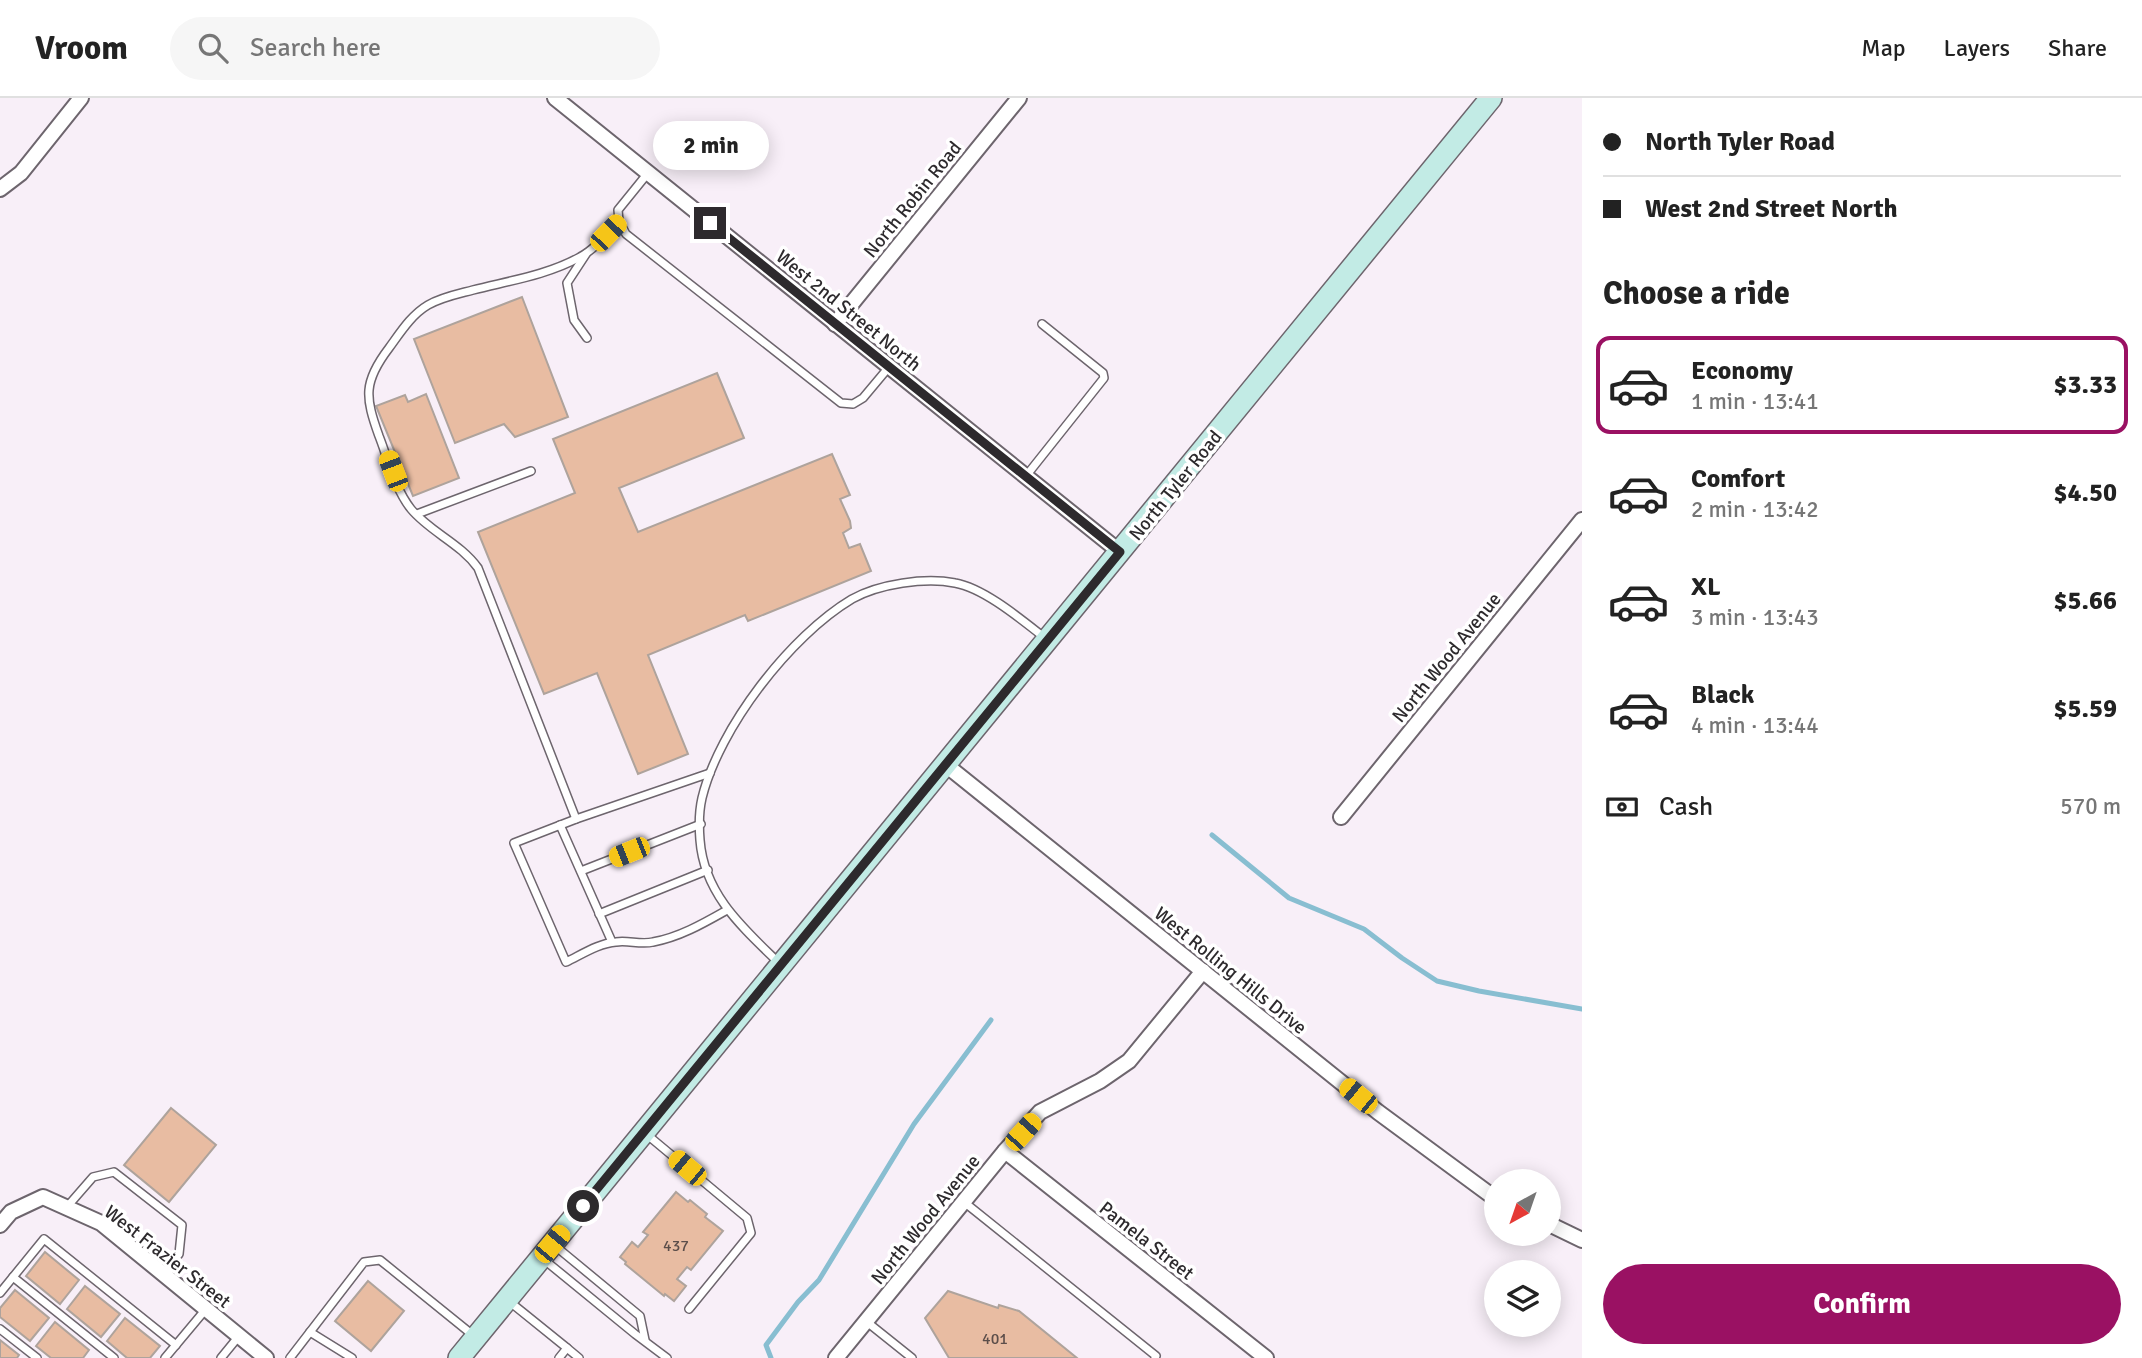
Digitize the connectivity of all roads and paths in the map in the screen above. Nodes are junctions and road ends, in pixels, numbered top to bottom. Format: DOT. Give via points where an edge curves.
graph roads {
  1 [pos="81,98"];
  2 [pos="555,98"];
  3 [pos="1019,98"];
  4 [pos="1491,98"];
  5 [pos="648,173"];
  6 [pos="0,189"];
  7 [pos="619,221"];
  8 [pos="589,251"];
  9 [pos="835,324"];
  10 [pos="1042,324"];
  11 [pos="586,338"];
  12 [pos="890,367"];
  13 [pos="531,471"];
  14 [pos="1026,477"];
  15 [pos="417,514"];
  16 [pos="1582,520"];
  17 [pos="1120,552"];
  18 [pos="1048,640"];
  19 [pos="946,765"];
  20 [pos="710,774"];
  21 [pos="1341,817"];
  22 [pos="576,819"];
  23 [pos="701,824"];
  24 [pos="560,825"];
  25 [pos="708,870"];
  26 [pos="580,871"];
  27 [pos="727,910"];
  28 [pos="599,914"];
  29 [pos="612,942"];
  30 [pos="782,965"];
  31 [pos="1203,971"];
  32 [pos="644,1132"];
  33 [pos="1005,1151"];
  34 [pos="1484,1190"];
  35 [pos="964,1202"];
  36 [pos="66,1208"];
  37 [pos="0,1225"];
  38 [pos="1561,1230"];
  39 [pos="1582,1240"];
  40 [pos="547,1250"];
  41 [pos="163,1275"];
  42 [pos="13,1277"];
  43 [pos="0,1293"];
  44 [pos="507,1299"];
  45 [pos="206,1309"];
  46 [pos="689,1309"];
  47 [pos="866,1321"];
  48 [pos="0,1329"];
  49 [pos="310,1332"];
  50 [pos="239,1336"];
  51 [pos="475,1338"];
  52 [pos="645,1340"];
  53 [pos="176,1345"];
  54 [pos="567,1348"];
  55 [pos="37,1358"];
  56 [pos="114,1358"];
  57 [pos="165,1358"];
  58 [pos="221,1358"];
  59 [pos="266,1358"];
  60 [pos="290,1358"];
  61 [pos="352,1358"];
  62 [pos="459,1358"];
  63 [pos="559,1358"];
  64 [pos="579,1358"];
  65 [pos="667,1358"];
  66 [pos="836,1358"];
  67 [pos="912,1358"];
  68 [pos="1155,1358"];
  69 [pos="1266,1358"];
  1 -- 6 [label="street" via="21,173"];
  2 -- 5 [label="street, West 2nd Street North"];
  3 -- 9 [label="street, North Robin Road"];
  4 -- 17 [label="main road, North Tyler Road"];
  5 -- 7 [label="lane" via="618,210"];
  5 -- 9 [label="street, West 2nd Street North"];
  7 -- 8 [label="lane"];
  7 -- 12 [label="lane" via="626,234 841,403 853,404 863,398"];
  8 -- 11 [label="lane" via="566,283 574,320"];
  8 -- 15 [label="lane" via="528,276 427,305 376,365 367,393 370,410 402,493"];
  9 -- 12 [label="street, West 2nd Street North"];
  10 -- 14 [label="lane" via="1104,378"];
  12 -- 14 [label="street, West 2nd Street North"];
  13 -- 15 [label="lane"];
  14 -- 17 [label="street, West 2nd Street North"];
  15 -- 22 [label="lane" via="478,568"];
  16 -- 21 [label="street, North Wood Avenue"];
  17 -- 18 [label="main road, North Tyler Road"];
  18 -- 19 [label="main road, North Tyler Road"];
  18 -- 20 [label="lane" via="1000,604 959,583 892,584 853,598 792,649 757,690"];
  19 -- 30 [label="main road, North Tyler Road"];
  19 -- 31 [label="street, West Rolling Hills Drive"];
  20 -- 22 [label="lane"];
  20 -- 23 [label="lane" via="701,801"];
  22 -- 24 [label="lane"];
  23 -- 25 [label="lane" via="700,842"];
  23 -- 26 [label="lane"];
  24 -- 26 [label="lane"];
  24 -- 29 [label="lane" via="514,843 566,962"];
  25 -- 27 [label="lane"];
  25 -- 28 [label="lane"];
  26 -- 28 [label="lane"];
  27 -- 29 [label="lane" via="664,940"];
  27 -- 30 [label="lane"];
  28 -- 29 [label="lane"];
  30 -- 32 [label="main road, North Tyler Road"];
  31 -- 33 [label="street, North Wood Avenue" via="1129,1061 1040,1112"];
  31 -- 34 [label="street, West Rolling Hills Drive" via="1378,1112"];
  32 -- 40 [label="main road, North Tyler Road"];
  32 -- 46 [label="lane" via="747,1218 751,1233"];
  33 -- 35 [label="street, North Wood Avenue"];
  33 -- 69 [label="street, Pamela Street"];
  35 -- 47 [label="street, North Wood Avenue"];
  35 -- 68 [label="lane"];
  36 -- 37 [label="street, West Frazier Street" via="43,1197 11,1212"];
  36 -- 41 [label="street, West Frazier Street" via="101,1223"];
  36 -- 41 [label="lane" via="93,1177 114,1172 182,1225 179,1254"];
  38 -- 39 [label="street"];
  40 -- 44 [label="main road, North Tyler Road"];
  40 -- 52 [label="lane"];
  40 -- 52 [label="lane" via="640,1316"];
  41 -- 45 [label="street, West Frazier Street"];
  42 -- 43 [label="lane"];
  42 -- 53 [label="lane" via="44,1239"];
  42 -- 56 [label="lane"];
  44 -- 51 [label="main road, North Tyler Road"];
  44 -- 54 [label="lane"];
  45 -- 50 [label="street, West Frazier Street"];
  45 -- 53 [label="lane"];
  47 -- 66 [label="street, North Wood Avenue"];
  47 -- 67 [label="lane"];
  48 -- 55 [label="lane"];
  49 -- 51 [label="lane" via="364,1262 380,1260"];
  49 -- 60 [label="lane"];
  49 -- 61 [label="lane"];
  50 -- 58 [label="lane"];
  50 -- 59 [label="street, West Frazier Street"];
  51 -- 62 [label="main road, North Tyler Road"];
  52 -- 65 [label="lane"];
  53 -- 57 [label="lane"];
  54 -- 63 [label="lane"];
  54 -- 64 [label="lane"];
}
